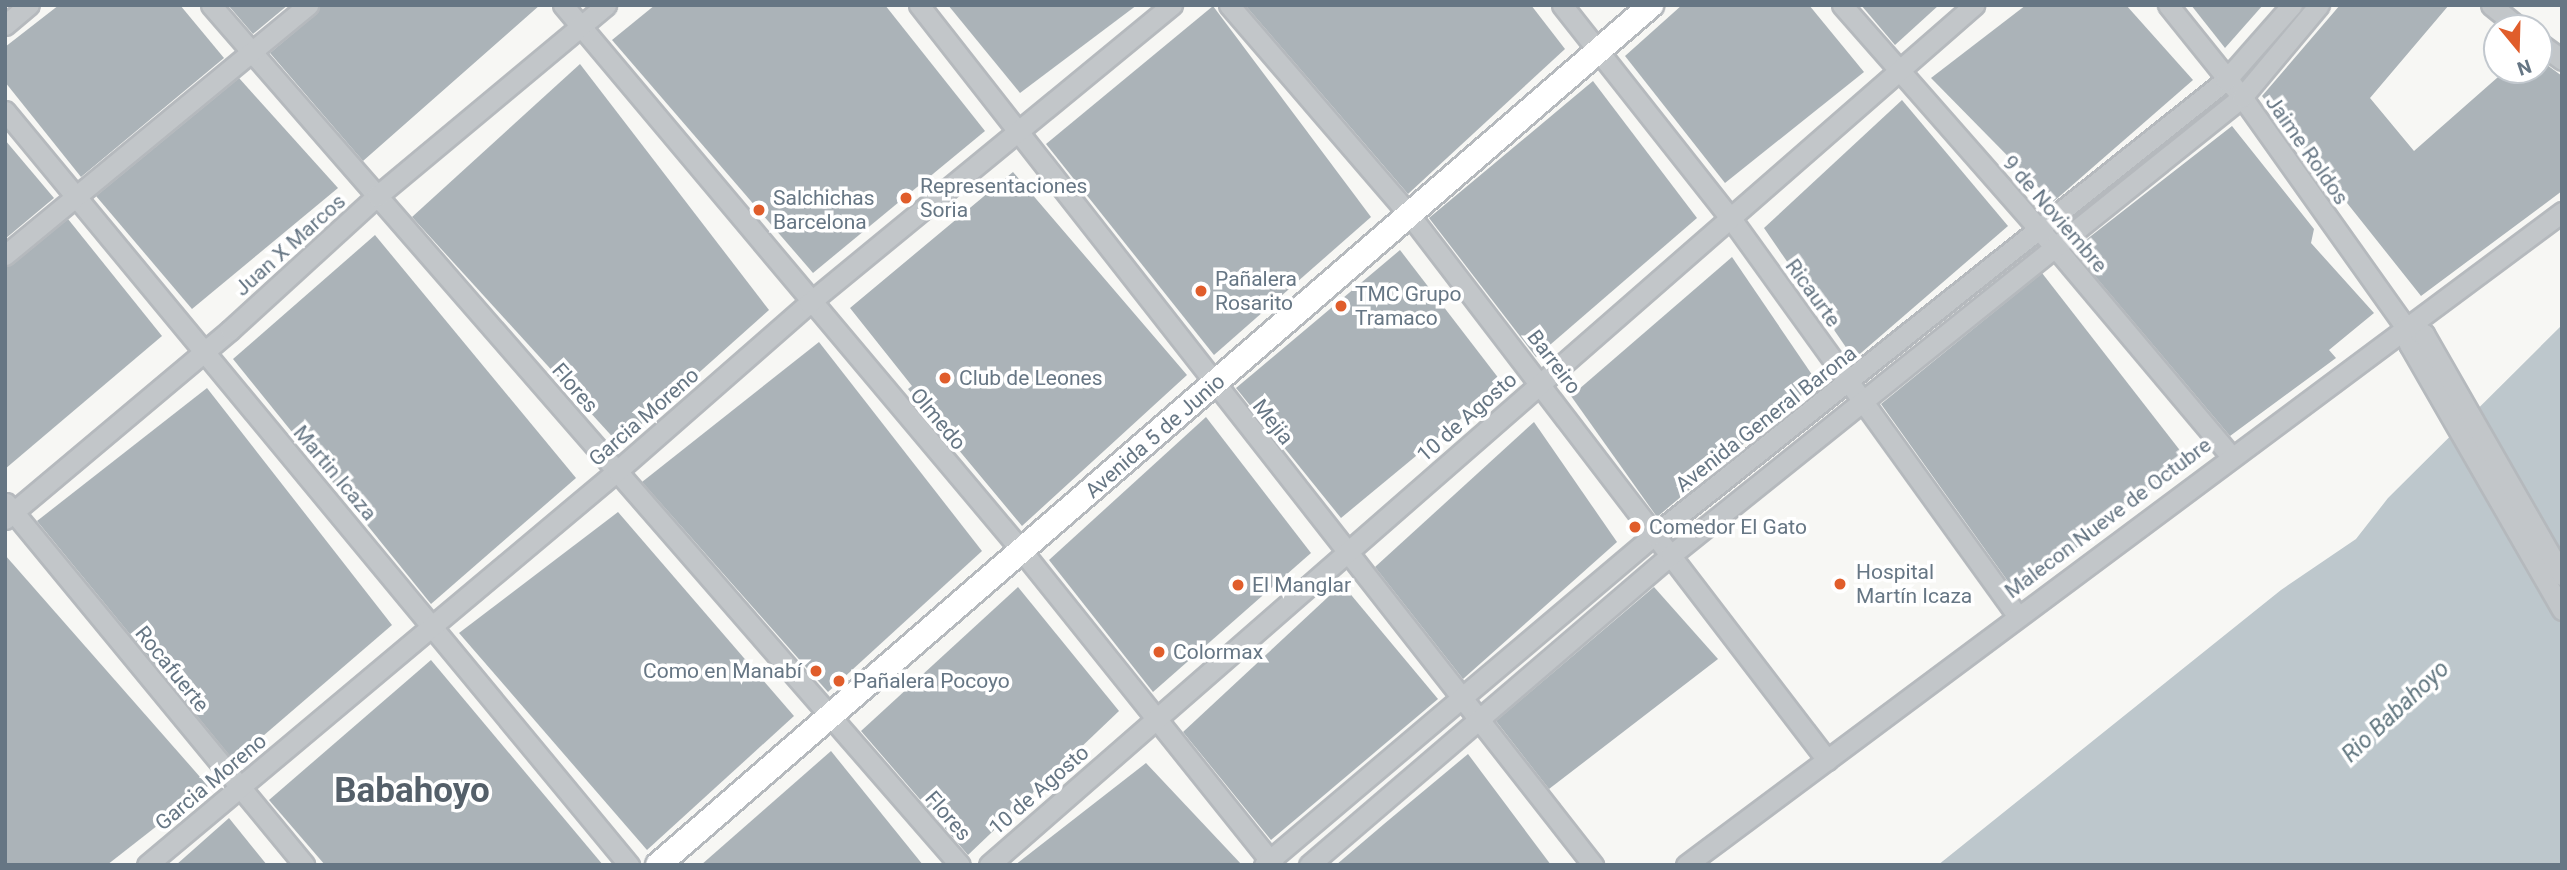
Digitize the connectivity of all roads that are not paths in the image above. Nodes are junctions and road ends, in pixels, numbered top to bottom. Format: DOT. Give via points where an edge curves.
graph roads {
  1 [pos="29,5"];
  2 [pos="211,5"];
  3 [pos="308,5"];
  4 [pos="563,5"];
  5 [pos="606,5"];
  6 [pos="919,5"];
  7 [pos="1172,5"];
  8 [pos="1229,5"];
  9 [pos="1562,5"];
  10 [pos="1651,5"];
  11 [pos="1842,5"];
  12 [pos="1974,5"];
  13 [pos="2168,5"];
  14 [pos="2292,5"];
  15 [pos="2319,5"];
  16 [pos="5,25"];
  17 [pos="581,27"];
  18 [pos="1597,49"];
  19 [pos="252,52"];
  20 [pos="1900,72"];
  21 [pos="2226,80"];
  22 [pos="2242,97"];
  23 [pos="5,111"];
  24 [pos="1019,133"];
  25 [pos="76,196"];
  26 [pos="377,196"];
  27 [pos="2562,212"];
  28 [pos="1409,214"];
  29 [pos="1732,220"];
  30 [pos="2038,228"];
  31 [pos="2054,246"];
  32 [pos="5,255"];
  33 [pos="809,303"];
  34 [pos="2404,326"];
  35 [pos="204,351"];
  36 [pos="1851,382"];
  37 [pos="1542,383"];
  38 [pos="1215,385"];
  39 [pos="1867,402"];
  40 [pos="2230,455"];
  41 [pos="617,471"];
  42 [pos="8,511"];
  43 [pos="1654,535"];
  44 [pos="1022,551"];
  45 [pos="1345,552"];
  46 [pos="1671,555"];
  47 [pos="2562,575"];
  48 [pos="2562,610"];
  49 [pos="2017,615"];
  50 [pos="432,626"];
  51 [pos="1461,700"];
  52 [pos="831,716"];
  53 [pos="1154,720"];
  54 [pos="1478,722"];
  55 [pos="1826,760"];
  56 [pos="240,787"];
  57 [pos="1269,863"];
  58 [pos="147,865"];
  59 [pos="304,865"];
  60 [pos="629,865"];
  61 [pos="657,865"];
  62 [pos="960,865"];
  63 [pos="989,865"];
  64 [pos="1309,865"];
  65 [pos="1593,865"];
  66 [pos="1686,865"];
  1 -- 16 [label="street"];
  2 -- 19 [label="street, Flores"];
  3 -- 19 [label="street"];
  4 -- 17 [label="street, Olmedo"];
  5 -- 17 [label="street, Juan X Marcos"];
  6 -- 24 [label="street, Mejia"];
  7 -- 24 [label="street, Garcia Moreno"];
  8 -- 28 [label="street, Barreiro"];
  9 -- 18 [label="street, Ricaurte"];
  10 -- 18 [label="main road, Avenida 5 de Junio"];
  11 -- 20 [label="street, 9 de Noviembre"];
  12 -- 20 [label="street, 10 de Agosto"];
  13 -- 21 [label="street, Jaime Roldos"];
  14 -- 21 [label="street, Avenida General Barona"];
  15 -- 22 [label="street"];
  17 -- 26 [label="street, Juan X Marcos"];
  17 -- 33 [label="street, Olmedo"];
  18 -- 28 [label="main road, Avenida 5 de Junio"];
  18 -- 29 [label="street, Ricaurte"];
  19 -- 25 [label="street"];
  19 -- 26 [label="street, Flores"];
  20 -- 29 [label="street, 10 de Agosto"];
  20 -- 30 [label="street, 9 de Noviembre"];
  21 -- 22 [label="street, Jaime Roldos"];
  21 -- 30 [label="street, Avenida General Barona"];
  22 -- 31 [label="street"];
  22 -- 34 [label="street, Jaime Roldos"];
  23 -- 25 [label="street, Martin Icaza"];
  24 -- 33 [label="street, Garcia Moreno"];
  24 -- 38 [label="street, Mejia"];
  25 -- 32 [label="street"];
  25 -- 35 [label="street, Martin Icaza"];
  26 -- 35 [label="street, Juan X Marcos"];
  26 -- 41 [label="street, Flores"];
  27 -- 34 [label="street, Malecon Nueve de Octubre"];
  28 -- 37 [label="street, Barreiro"];
  28 -- 38 [label="main road, Avenida 5 de Junio"];
  29 -- 36 [label="street, Ricaurte"];
  29 -- 37 [label="street, 10 de Agosto"];
  30 -- 31 [label="street, 9 de Noviembre"];
  30 -- 36 [label="street, Avenida General Barona"];
  31 -- 39 [label="street"];
  31 -- 40 [label="street, 9 de Noviembre"];
  33 -- 41 [label="street, Garcia Moreno"];
  33 -- 44 [label="street, Olmedo"];
  34 -- 40 [label="street, Malecon Nueve de Octubre"];
  34 -- 47 [label="street" via="2424,334"];
  34 -- 48 [label="street" via="2409,344"];
  35 -- 42 [label="street, Juan X Marcos"];
  35 -- 50 [label="street, Martin Icaza"];
  36 -- 39 [label="street, Ricaurte"];
  36 -- 43 [label="street, Avenida General Barona"];
  37 -- 43 [label="street, Barreiro"];
  37 -- 45 [label="street, 10 de Agosto"];
  38 -- 44 [label="main road, Avenida 5 de Junio"];
  38 -- 45 [label="street, Mejia"];
  39 -- 46 [label="street"];
  39 -- 49 [label="street, Ricaurte"];
  40 -- 49 [label="street, Malecon Nueve de Octubre"];
  41 -- 50 [label="street, Garcia Moreno"];
  41 -- 52 [label="street, Flores"];
  42 -- 56 [label="street, Rocafuerte"];
  43 -- 46 [label="street, Barreiro"];
  43 -- 51 [label="street, Avenida General Barona"];
  44 -- 52 [label="main road, Avenida 5 de Junio"];
  44 -- 53 [label="street, Olmedo"];
  45 -- 51 [label="street, Mejia"];
  45 -- 53 [label="street, 10 de Agosto"];
  46 -- 54 [label="street"];
  46 -- 55 [label="street, Barreiro"];
  49 -- 55 [label="street, Malecon Nueve de Octubre"];
  50 -- 56 [label="street, Garcia Moreno"];
  50 -- 60 [label="street, Martin Icaza"];
  51 -- 54 [label="street, Mejia"];
  51 -- 57 [label="street, Avenida General Barona"];
  52 -- 61 [label="main road, Avenida 5 de Junio"];
  52 -- 62 [label="street, Flores"];
  53 -- 57 [label="street, Olmedo"];
  53 -- 63 [label="street, 10 de Agosto"];
  54 -- 64 [label="street"];
  54 -- 65 [label="street, Mejia"];
  55 -- 66 [label="street, Malecon Nueve de Octubre"];
  56 -- 58 [label="street, Garcia Moreno"];
  56 -- 59 [label="street, Rocafuerte"];
}
